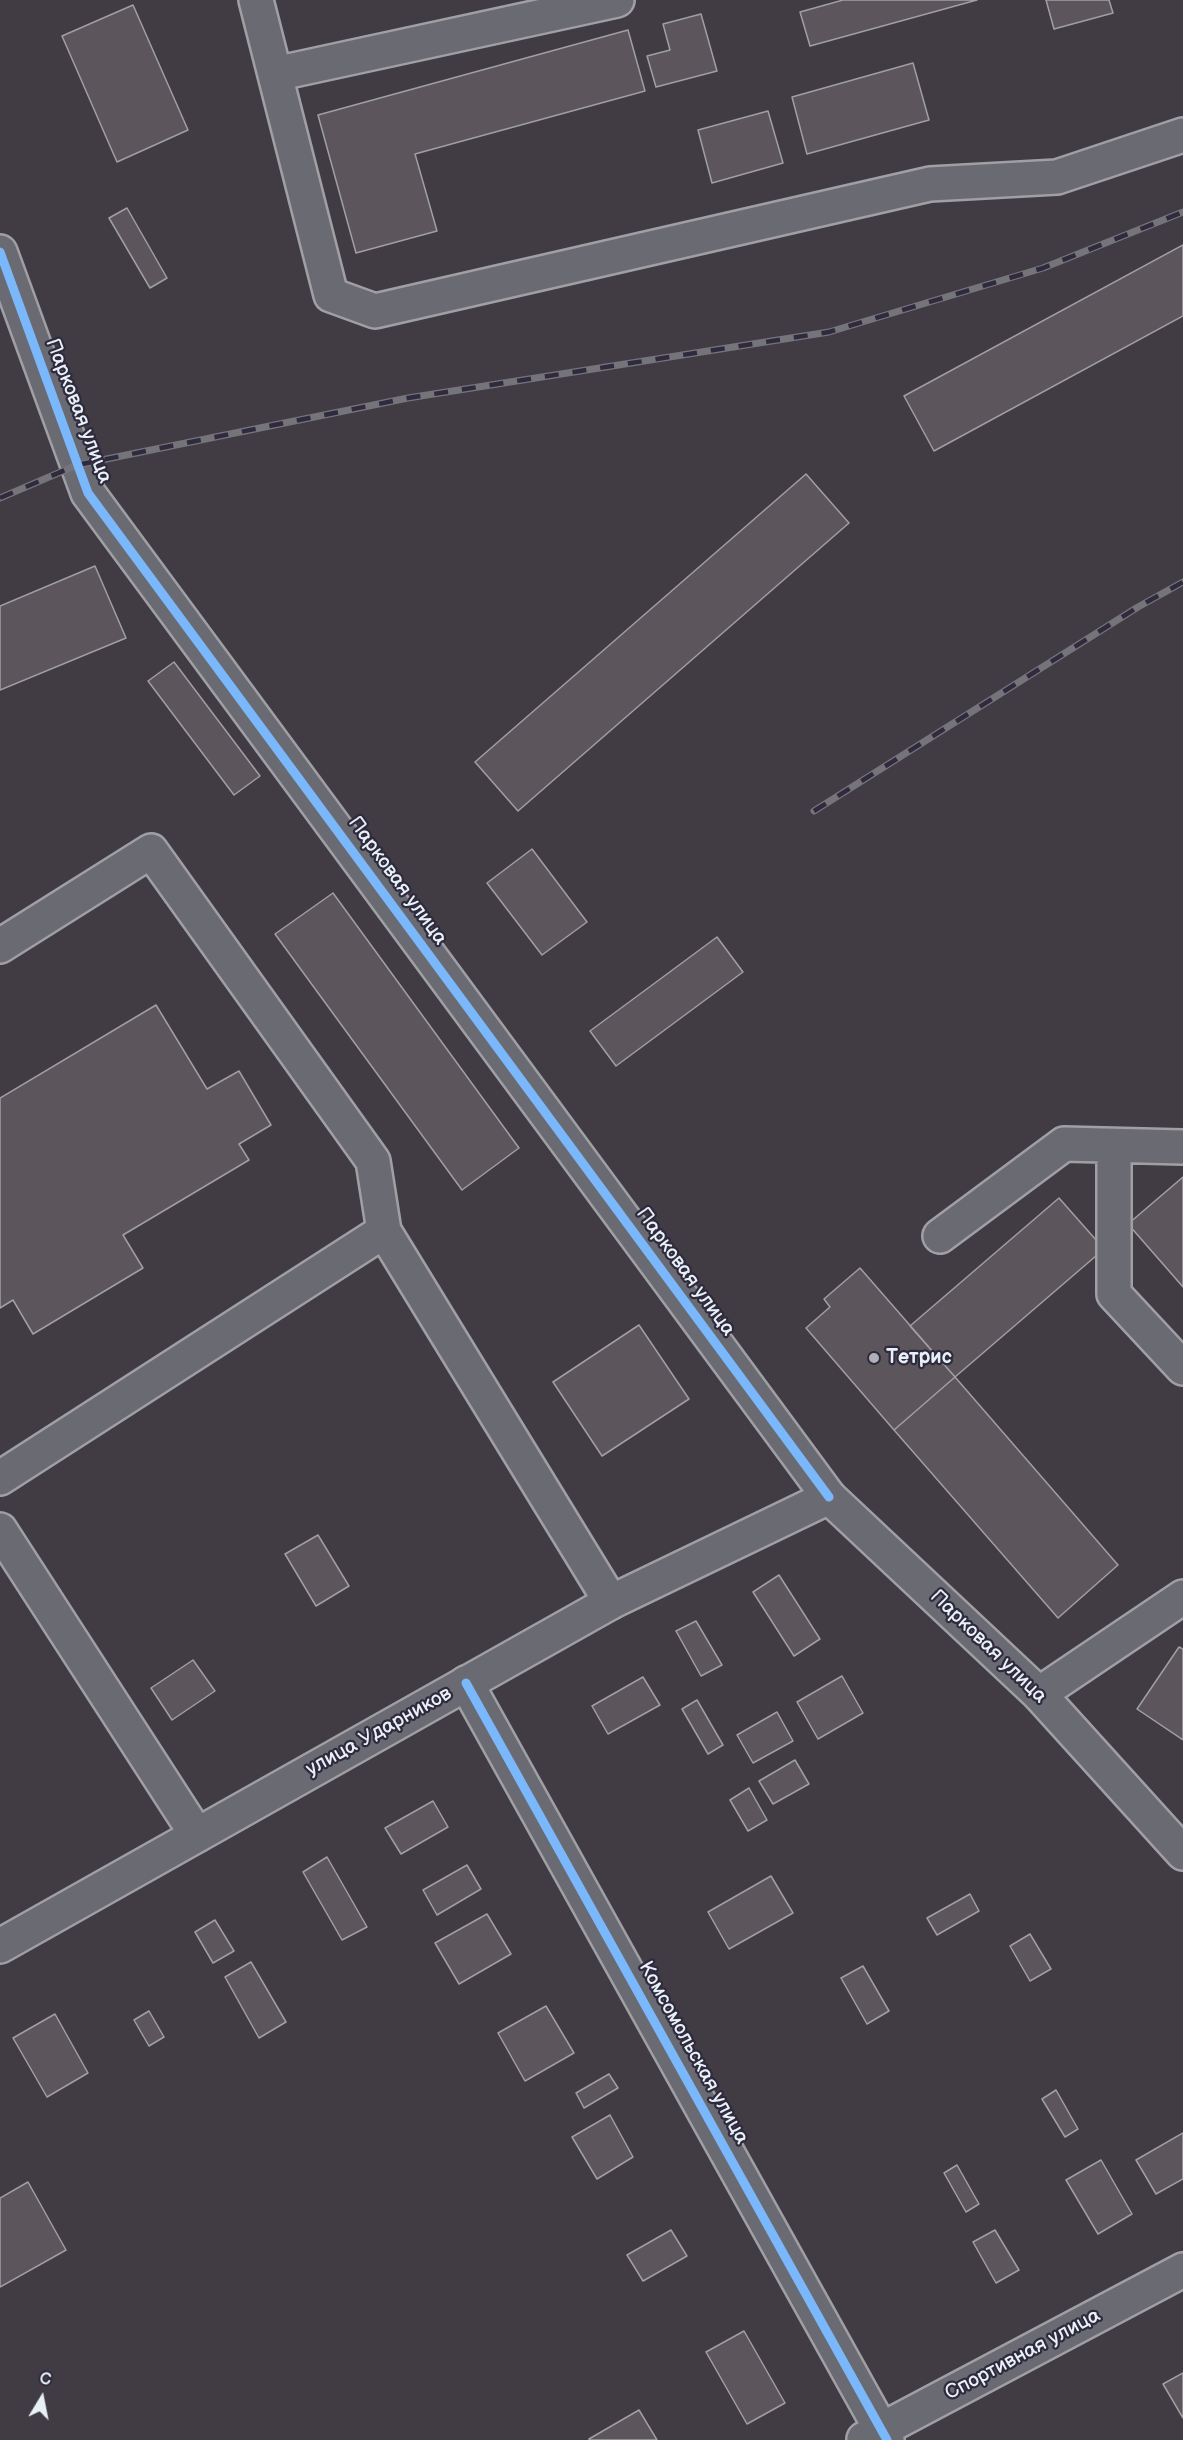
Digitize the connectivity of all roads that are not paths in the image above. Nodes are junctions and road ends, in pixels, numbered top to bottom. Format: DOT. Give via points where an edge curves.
graph roads {
  1 [pos="256,0"];
  2 [pos="616,0"];
  3 [pos="275,74"];
  4 [pos="1183,135"];
  5 [pos="0,252"];
  6 [pos="0,946"];
  7 [pos="1114,1146"];
  8 [pos="1183,1147"];
  9 [pos="384,1231"];
  10 [pos="940,1236"];
  11 [pos="1183,1368"];
  12 [pos="0,1478"];
  13 [pos="829,1497"];
  14 [pos="0,1530"];
  15 [pos="1183,1596"];
  16 [pos="611,1602"];
  17 [pos="466,1683"];
  18 [pos="1039,1694"];
  19 [pos="196,1835"];
  20 [pos="1183,1853"];
  21 [pos="0,1946"];
  22 [pos="1183,2270"];
  23 [pos="877,2436"];
  1 -- 3 [label="street"];
  2 -- 3 [label="street"];
  3 -- 4 [label="street" via="331,295 375,311 930,184 1057,177"];
  5 -- 13 [label="street, Парковая улица" via="88,493"];
  6 -- 9 [label="street" via="151,851 373,1161"];
  7 -- 8 [label="street"];
  7 -- 10 [label="street" via="1064,1144"];
  7 -- 11 [label="street" via="1114,1294"];
  9 -- 12 [label="street"];
  9 -- 16 [label="street"];
  13 -- 16 [label="street, улица Ударников"];
  13 -- 18 [label="street, Парковая улица"];
  14 -- 19 [label="street"];
  15 -- 18 [label="street"];
  16 -- 17 [label="street, улица Ударников"];
  17 -- 19 [label="street, улица Ударников"];
  17 -- 23 [label="street, Комсомольская улица"];
  18 -- 20 [label="street, Парковая улица"];
  19 -- 21 [label="street, улица Ударников"];
  22 -- 23 [label="street, Спортивная улица"];
}
